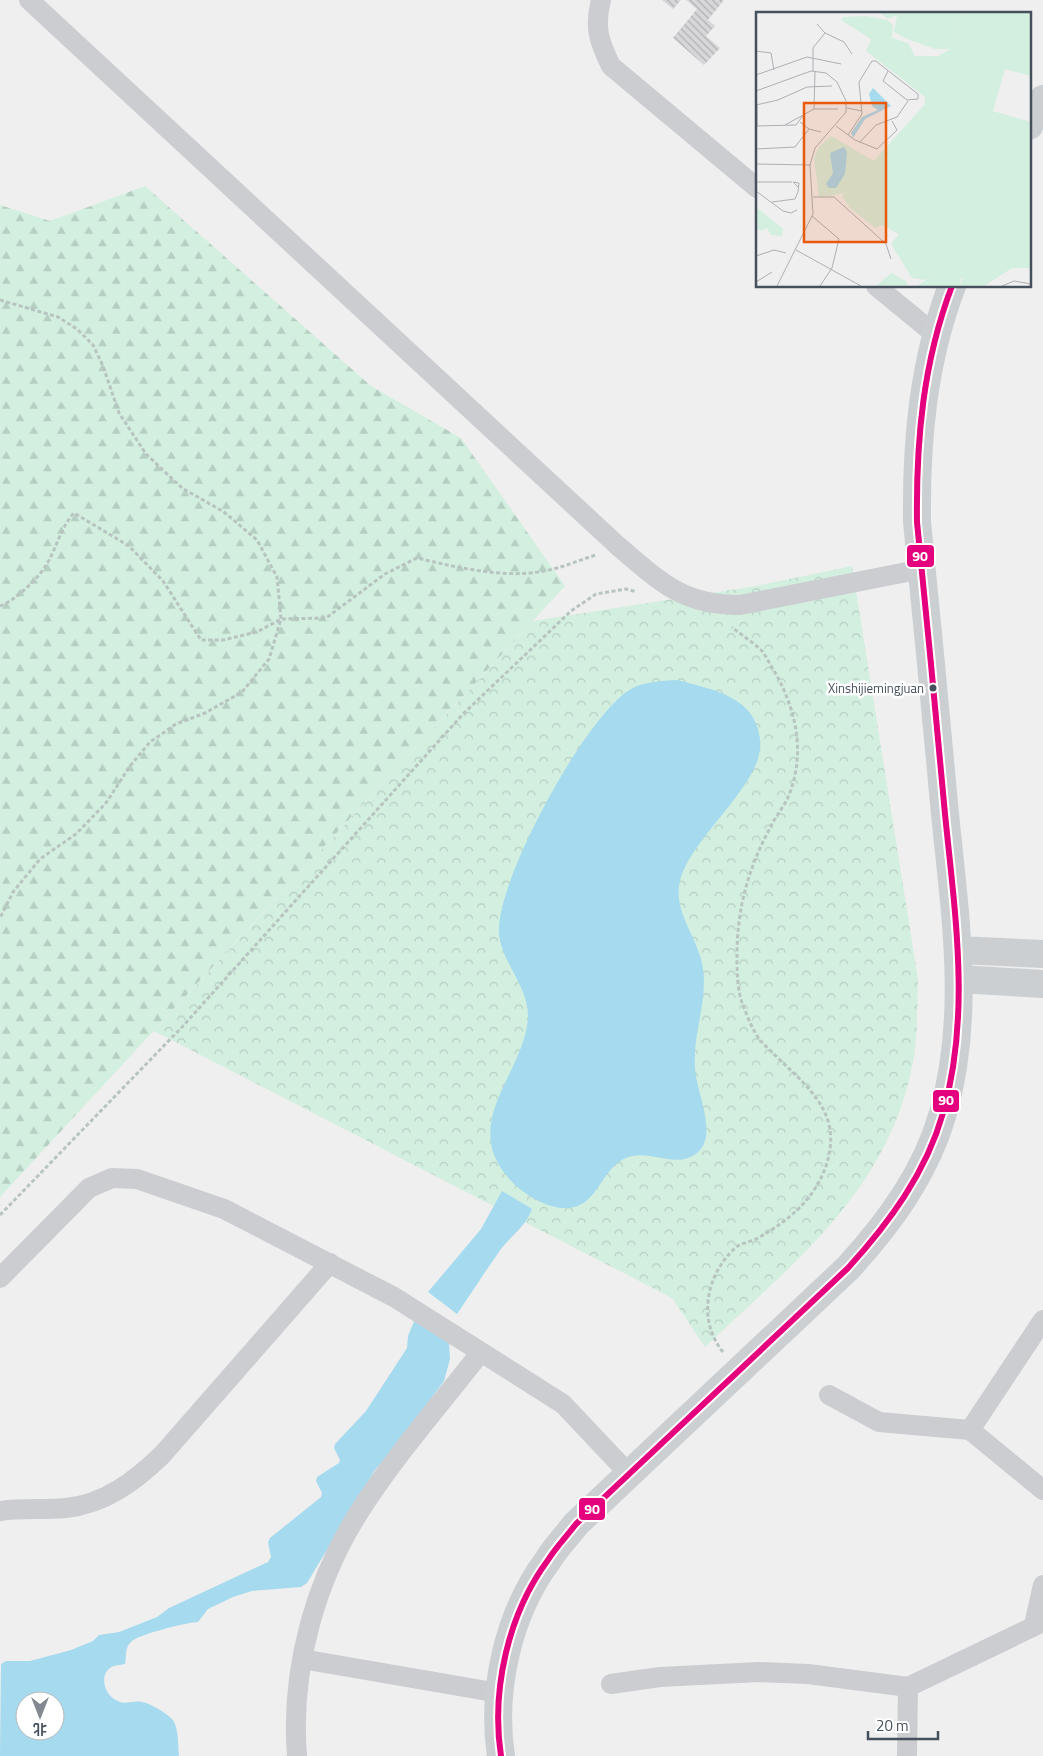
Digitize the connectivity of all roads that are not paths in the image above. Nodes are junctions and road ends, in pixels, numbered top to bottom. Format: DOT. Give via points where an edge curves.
graph roads {
  1 [pos="29,0"];
  2 [pos="601,0"];
  3 [pos="1043,99"];
  4 [pos="1030,124"];
  5 [pos="756,187"];
  6 [pos="878,288"];
  7 [pos="951,288"];
  8 [pos="937,336"];
  9 [pos="922,569"];
  10 [pos="958,950"];
  11 [pos="1043,954"];
  12 [pos="959,979"];
  13 [pos="1043,984"];
  14 [pos="330,1264"];
  15 [pos="0,1278"];
  16 [pos="1043,1320"];
  17 [pos="481,1352"];
  18 [pos="829,1395"];
  19 [pos="970,1430"];
  20 [pos="630,1475"];
  21 [pos="1043,1490"];
  22 [pos="0,1511"];
  23 [pos="1043,1585"];
  24 [pos="1039,1624"];
  25 [pos="302,1659"];
  26 [pos="611,1684"];
  27 [pos="908,1687"];
  28 [pos="499,1693"];
  29 [pos="297,1756"];
  30 [pos="500,1756"];
  31 [pos="908,1756"];
  1 -- 9 [label="street" via="618,546 675,592 717,605 758,602"];
  2 -- 5 [label="street" via="597,16 599,43 611,66"];
  3 -- 4 [label="street"];
  6 -- 8 [label="street"];
  7 -- 8 [label="street"];
  8 -- 9 [label="street" via="921,411 917,466 917,522"];
  9 -- 10 [label="street"];
  10 -- 11 [label="street"];
  10 -- 12 [label="street"];
  12 -- 13 [label="street"];
  12 -- 20 [label="street" via="959,1025 945,1105 926,1157 905,1197 848,1268"];
  14 -- 15 [label="street" via="224,1209 137,1179 124,1178 100,1182 79,1195"];
  14 -- 17 [label="street" via="394,1296"];
  14 -- 22 [label="street" via="162,1455 135,1480 103,1498 67,1508"];
  16 -- 19 [label="street"];
  17 -- 20 [label="street" via="563,1404"];
  17 -- 25 [label="street" via="364,1504 343,1540 325,1578"];
  18 -- 19 [label="street" via="879,1422"];
  19 -- 21 [label="street"];
  20 -- 28 [label="street" via="576,1524 547,1561 523,1602 508,1646"];
  23 -- 24 [label="street"];
  24 -- 27 [label="street"];
  25 -- 28 [label="street"];
  25 -- 29 [label="street" via="297,1698"];
  26 -- 27 [label="street" via="759,1672 808,1674"];
  27 -- 31 [label="street"];
  28 -- 30 [label="street"];
}
